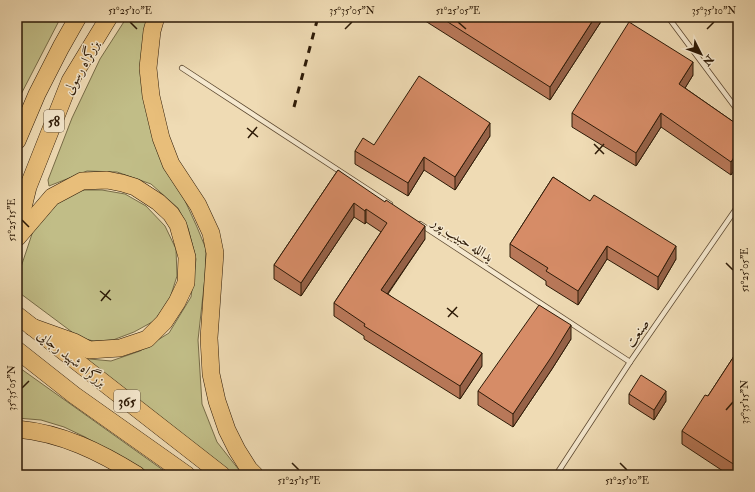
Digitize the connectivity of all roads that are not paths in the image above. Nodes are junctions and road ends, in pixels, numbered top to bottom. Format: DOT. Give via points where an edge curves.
graph roads {
  1 [pos="78,17"];
  2 [pos="110,17"];
  3 [pos="156,17"];
  4 [pos="668,17"];
  5 [pos="182,68"];
  6 [pos="738,111"];
  7 [pos="17,141"];
  8 [pos="738,206"];
  9 [pos="396,208"];
  10 [pos="416,222"];
  11 [pos="17,232"];
  12 [pos="17,238"];
  13 [pos="17,315"];
  14 [pos="32,327"];
  15 [pos="17,350"];
  16 [pos="630,362"];
  17 [pos="17,429"];
  18 [pos="137,475"];
  19 [pos="187,475"];
  20 [pos="222,475"];
  21 [pos="255,475"];
  22 [pos="556,475"];
  1 -- 7 [label="highway, بزرگراه رسولی / 58" via="37,94"];
  2 -- 11 [label="highway, بزرگراه رسولی / 58" via="70,81 28,187"];
  3 -- 21 [label="highway" via="148,68 151,96 161,138 171,164 198,205 211,233 215,253 209,338 211,374 227,430 237,450"];
  4 -- 6 [label="lane"];
  5 -- 9 [label="lane"];
  8 -- 16 [label="lane, صنعت"];
  10 -- 16 [label="lane, یدالله حبیب پور"];
  12 -- 14 [label="highway" via="52,197 82,181 107,180 135,187 171,214 178,226 187,257 186,283 177,302 164,322 147,339 120,348 89,350"];
  13 -- 14 [label="highway, بزرگراه شهید رجایی / 365"];
  14 -- 20 [label="highway, بزرگراه شهید رجایی / 365"];
  15 -- 19 [label="highway, بزرگراه شهید رجایی / 365" via="74,395"];
  16 -- 22 [label="lane, صنعت"];
  17 -- 18 [label="highway" via="64,438"];
}
